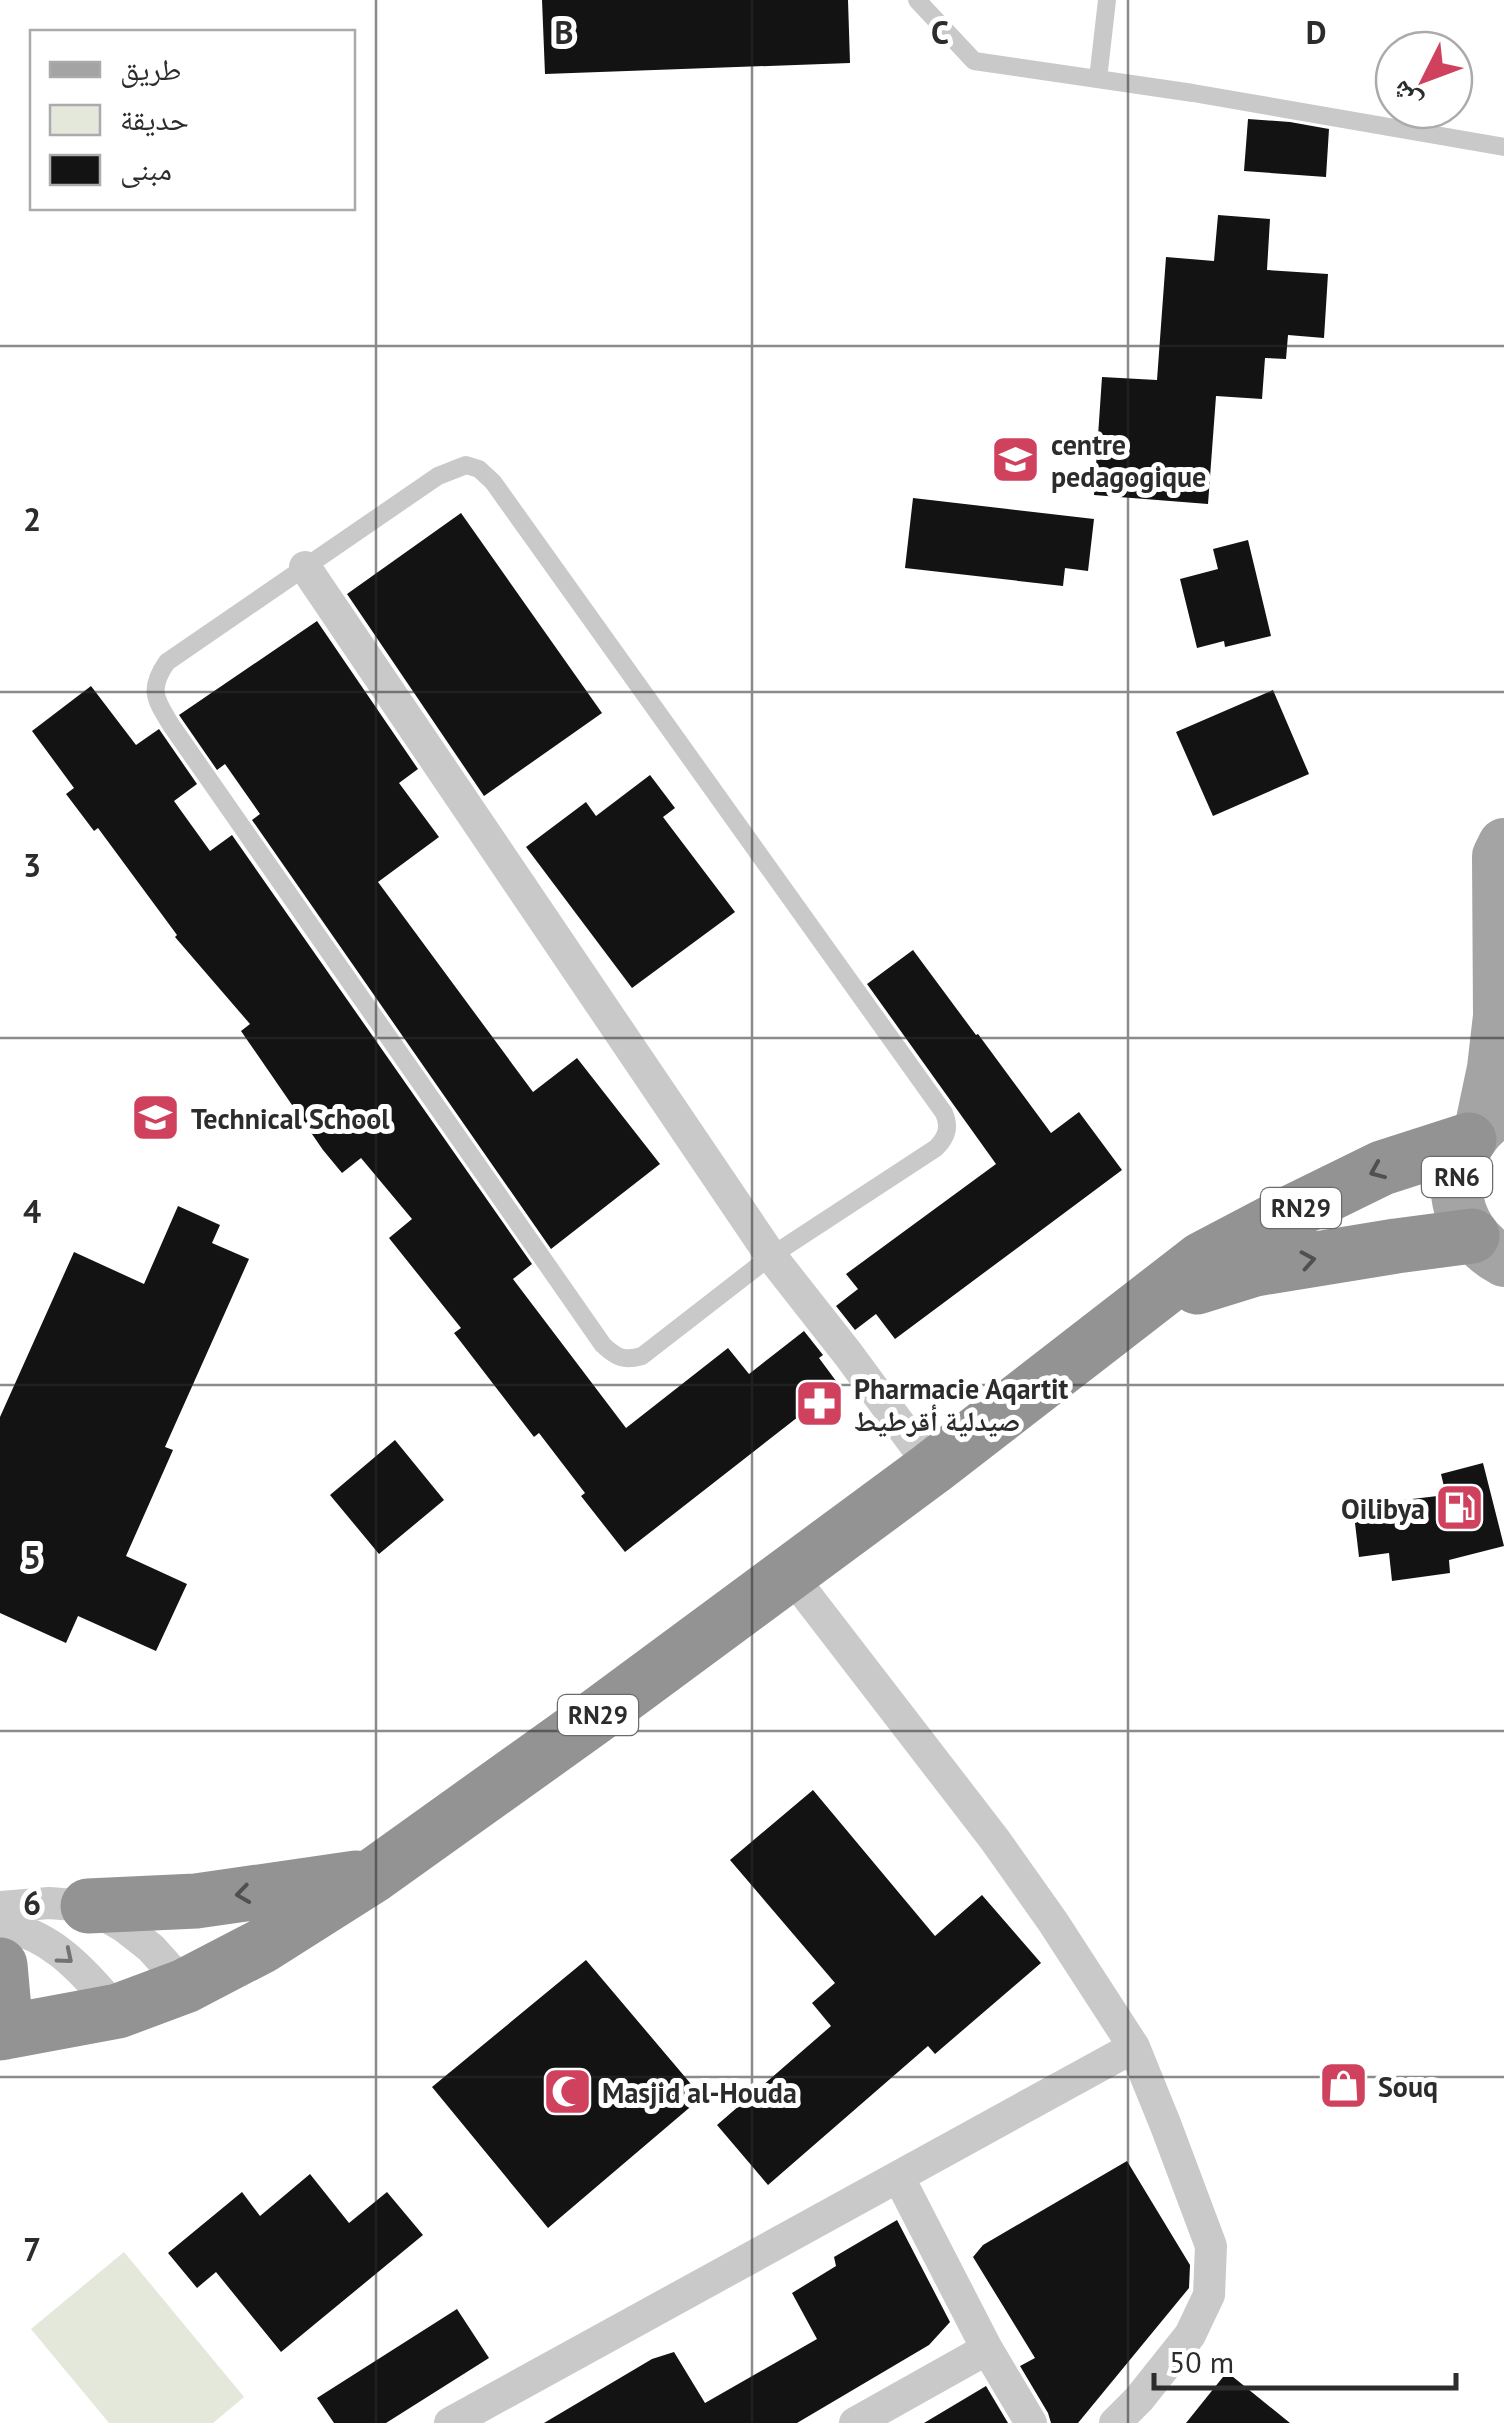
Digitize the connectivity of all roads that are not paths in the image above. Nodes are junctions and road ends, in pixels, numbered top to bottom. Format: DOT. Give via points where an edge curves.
graph roads {
  1 [pos="916,0"];
  2 [pos="1107,0"];
  3 [pos="1098,79"];
  4 [pos="1504,147"];
  5 [pos="305,567"];
  6 [pos="1504,844"];
  7 [pos="1485,1125"];
  8 [pos="771,1256"];
  9 [pos="1493,1261"];
  10 [pos="1147,1303"];
  11 [pos="932,1468"];
  12 [pos="790,1574"];
  13 [pos="374,1875"];
  14 [pos="0,1906"];
  15 [pos="88,1906"];
  16 [pos="0,1924"];
  17 [pos="0,1965"];
  18 [pos="185,1986"];
  19 [pos="118,2011"];
  20 [pos="3,2033"];
  21 [pos="1134,2047"];
  22 [pos="899,2178"];
  23 [pos="986,2348"];
  24 [pos="450,2423"];
  25 [pos="855,2423"];
  26 [pos="1031,2423"];
  27 [pos="1115,2423"];
  1 -- 3 [label="lane" via="974,61"];
  2 -- 3 [label="lane"];
  3 -- 4 [label="lane"];
  5 -- 8 [label="street"];
  5 -- 8 [label="lane" via="167,662 155,690 171,724 616,1357 642,1356"];
  5 -- 8 [label="lane" via="438,476 466,465 479,469 944,1112 947,1131 936,1148"];
  6 -- 7 [label="main road, RN6" via="1498,856 1499,1016"];
  7 -- 9 [label="main road, RN6" via="1459,1163 1456,1188 1461,1213"];
  7 -- 10 [label="highway, RN29, one-way" via="1382,1168 1202,1260"];
  8 -- 11 [label="street"];
  10 -- 9 [label="highway, RN29, one-way" via="1255,1269 1396,1246"];
  10 -- 11 [label="highway, RN29"];
  11 -- 12 [label="highway, RN29"];
  12 -- 13 [label="highway, RN29"];
  12 -- 21 [label="street" via="995,1840"];
  13 -- 15 [label="highway, one-way" via="196,1901"];
  13 -- 18 [label="highway, RN29"];
  14 -- 15 [label="street"];
  15 -- 18 [label="street" via="151,1948"];
  16 -- 19 [label="street, one-way" via="49,1942"];
  17 -- 20 [label="highway"];
  18 -- 19 [label="highway, RN29"];
  19 -- 20 [label="highway, RN29"];
  21 -- 22 [label="street"];
  21 -- 27 [label="street" via="1211,2246 1209,2295 1190,2335"];
  22 -- 23 [label="street"];
  22 -- 24 [label="street"];
  23 -- 25 [label="street"];
  23 -- 26 [label="street"];
}
